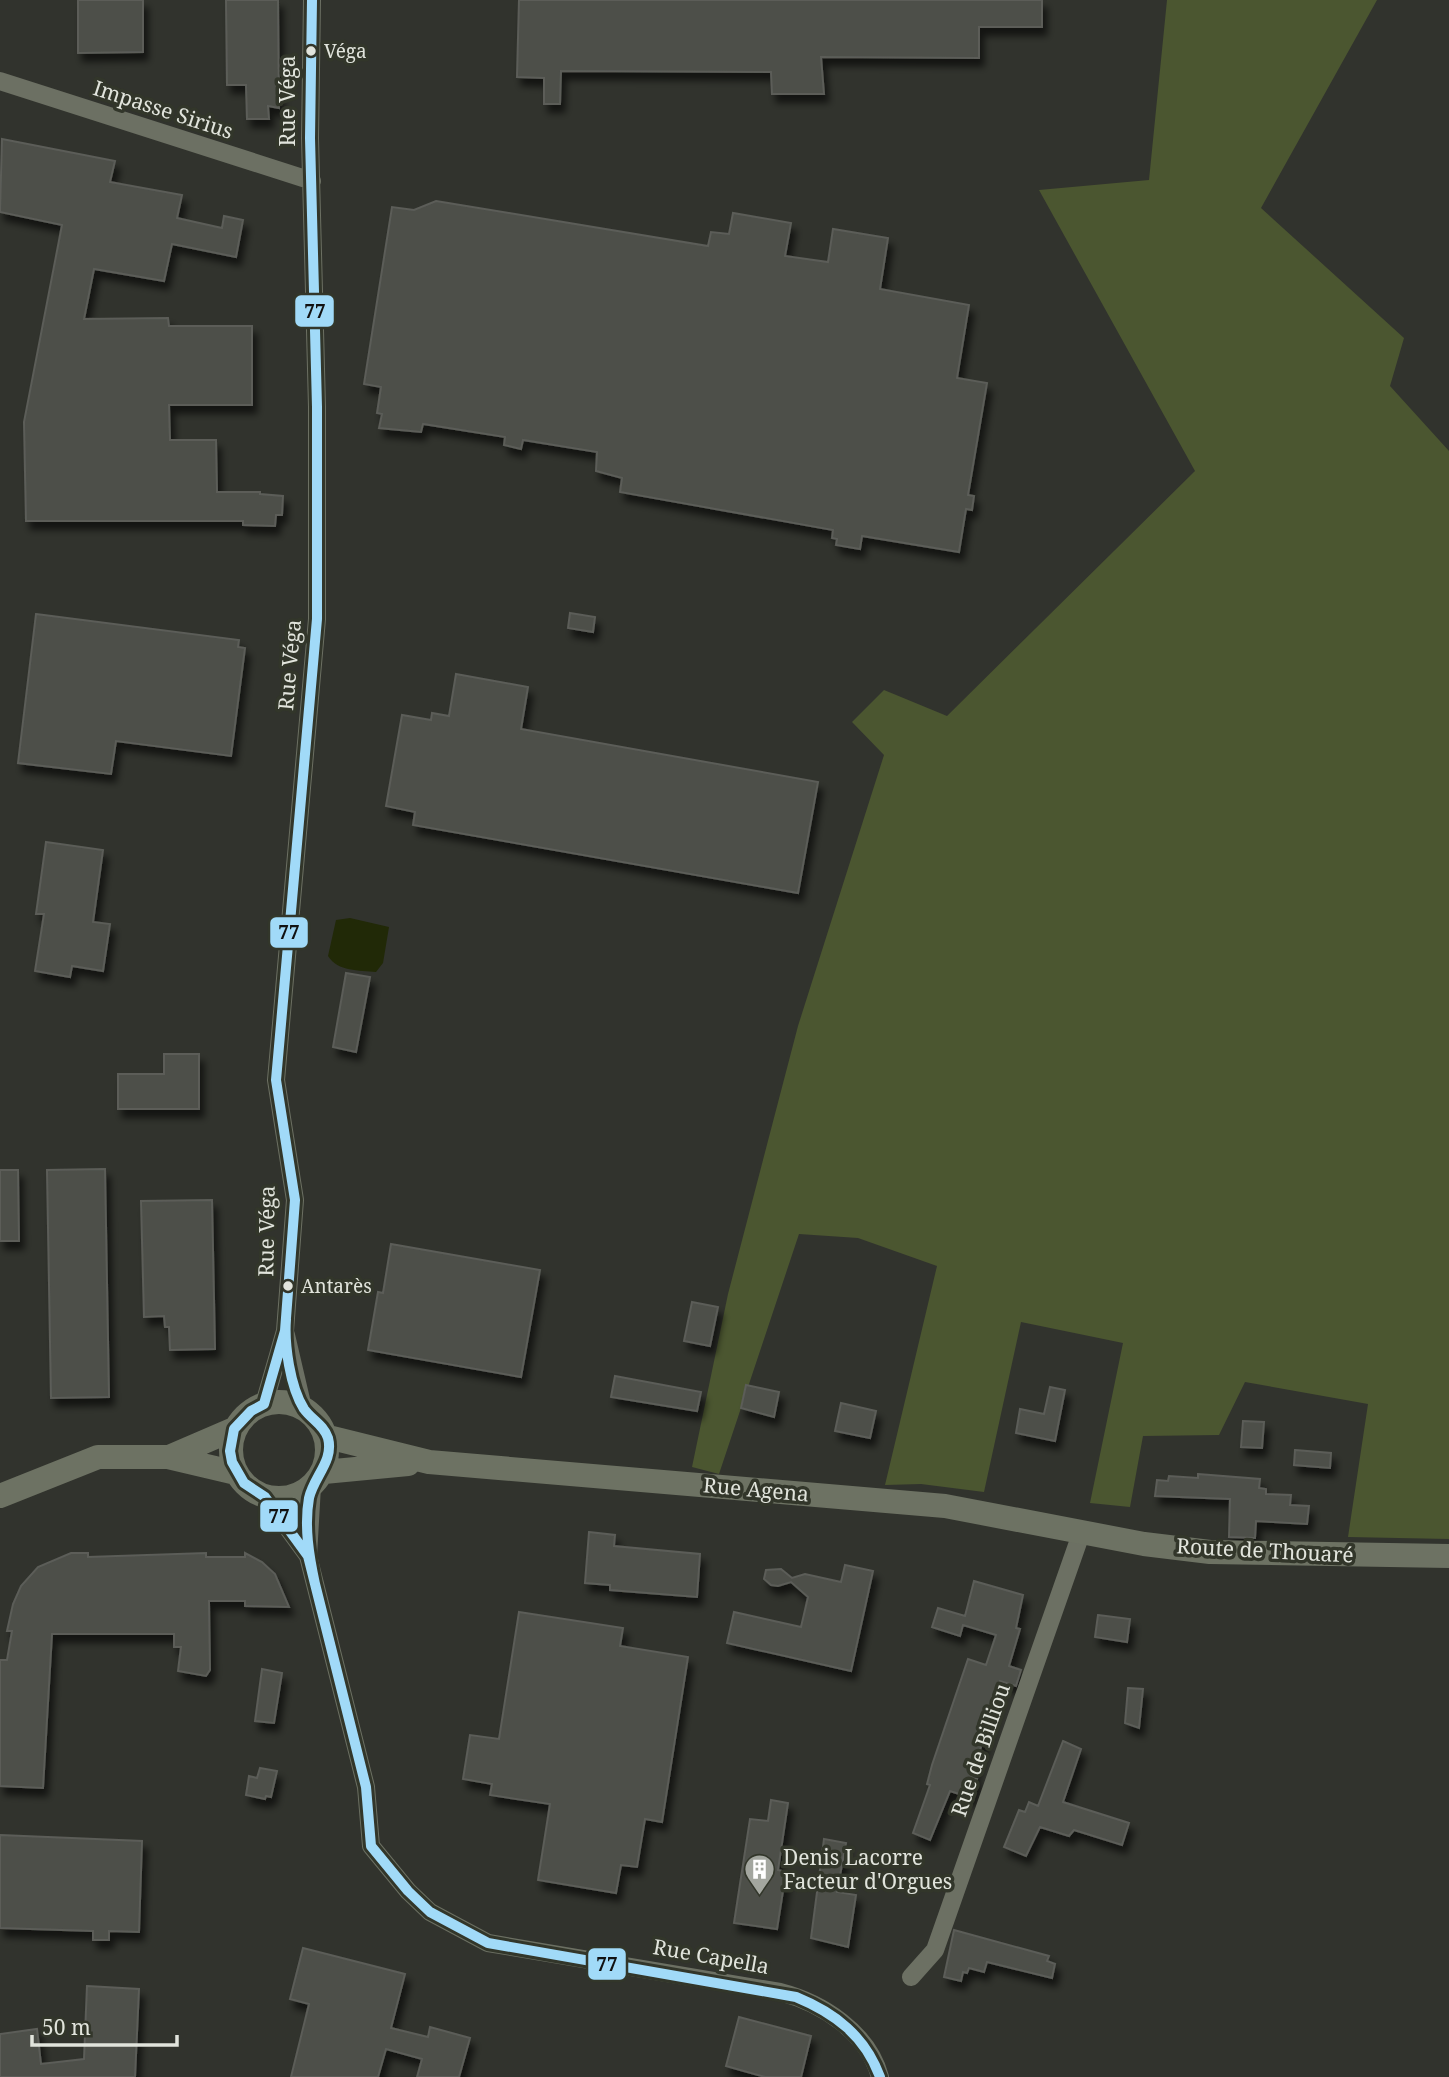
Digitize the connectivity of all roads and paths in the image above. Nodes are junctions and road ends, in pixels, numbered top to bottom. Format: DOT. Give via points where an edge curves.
graph roads {
  1 [pos="312,0"];
  2 [pos="0,81"];
  3 [pos="312,181"];
  4 [pos="285,1331"];
  5 [pos="264,1405"];
  6 [pos="303,1408"];
  7 [pos="234,1429"];
  8 [pos="328,1437"];
  9 [pos="168,1457"];
  10 [pos="429,1462"];
  11 [pos="236,1473"];
  12 [pos="318,1479"];
  13 [pos="0,1496"];
  14 [pos="265,1497"];
  15 [pos="1082,1531"];
  16 [pos="308,1556"];
  17 [pos="1449,1556"];
  18 [pos="911,1977"];
  19 [pos="880,2077"];
  1 -- 3 [label="street, Rue Véga"];
  2 -- 3 [label="street, Impasse Sirius"];
  3 -- 4 [label="street, Rue Véga" via="317,619 276,1080 295,1200"];
  4 -- 5 [label="street, Rue Véga"];
  4 -- 6 [label="street, Rue Véga"];
  5 -- 6 [label="main road" via="279,1402"];
  5 -- 7 [label="main road"];
  6 -- 8 [label="main road"];
  7 -- 9 [label="main road"];
  7 -- 11 [label="main road" via="230,1451"];
  8 -- 10 [label="main road, Rue Agena"];
  8 -- 12 [label="main road" via="329,1456"];
  9 -- 11 [label="main road"];
  9 -- 13 [label="main road" via="98,1457"];
  10 -- 12 [label="main road, Rue Agena"];
  10 -- 15 [label="main road, Rue Agena" via="945,1506"];
  11 -- 14 [label="main road"];
  12 -- 14 [label="main road" via="283,1499"];
  12 -- 16 [label="street, Rue Capella"];
  14 -- 16 [label="street, Rue Capella"];
  15 -- 17 [label="main road, Route de Thouaré" via="1144,1544 1241,1554"];
  15 -- 18 [label="street, Rue de Billiou" via="935,1950"];
  16 -- 19 [label="street, Rue Capella" via="366,1787 370,1846 430,1912 488,1943 808,2000 858,2039"];
}
